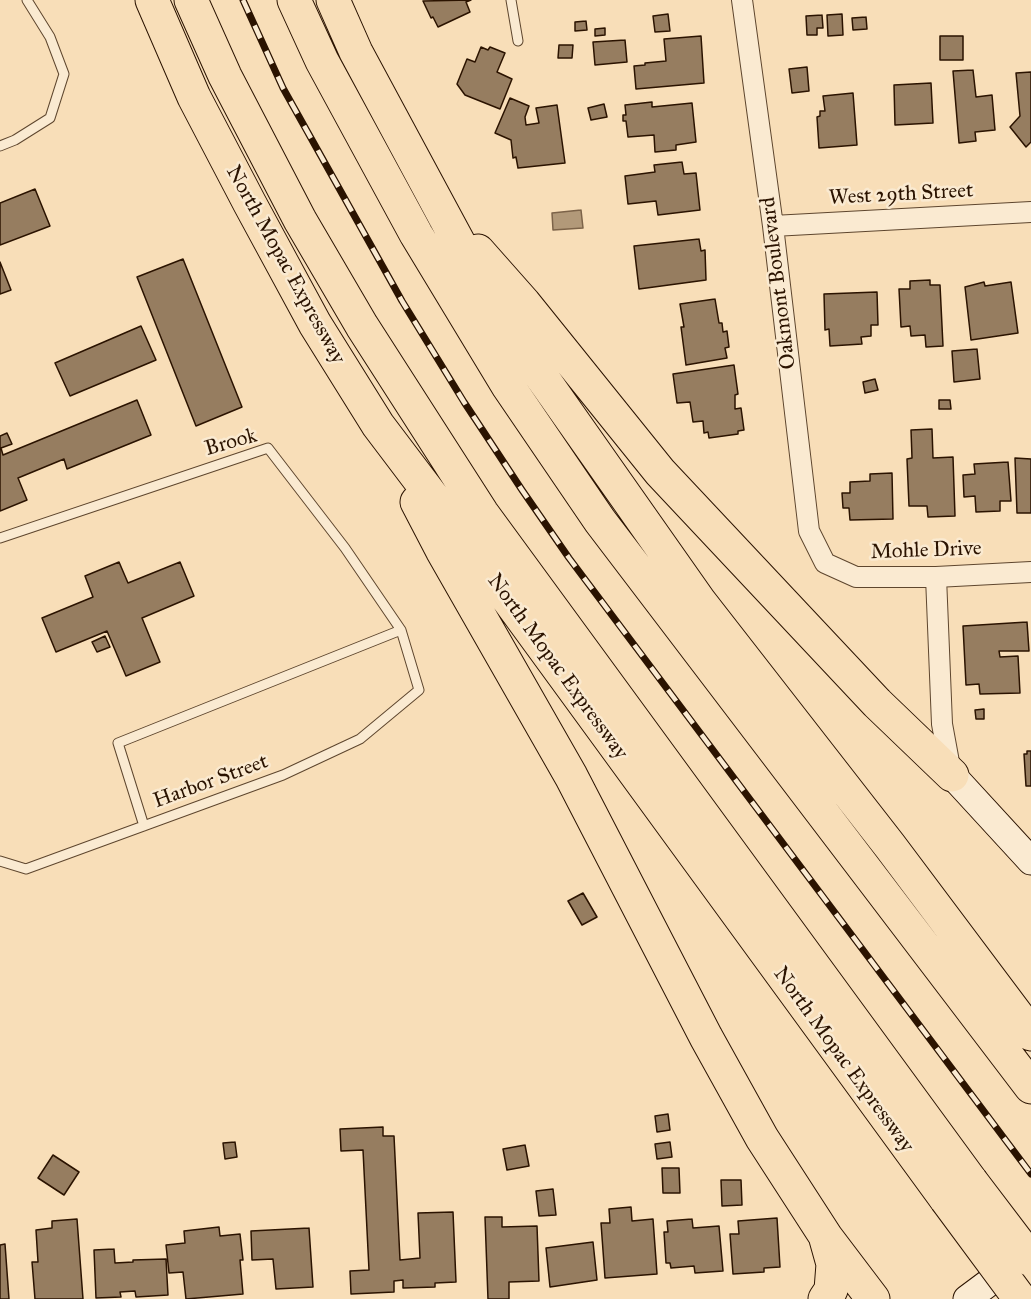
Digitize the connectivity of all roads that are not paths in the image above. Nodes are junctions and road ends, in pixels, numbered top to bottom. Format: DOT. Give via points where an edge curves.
graph roads {
  1 [pos="27,0"];
  2 [pos="152,0"];
  3 [pos="191,0"];
  4 [pos="294,0"];
  5 [pos="333,0"];
  6 [pos="511,0"];
  7 [pos="742,0"];
  8 [pos="518,41"];
  9 [pos="0,146"];
  10 [pos="436,202"];
  11 [pos="1031,212"];
  12 [pos="773,226"];
  13 [pos="378,425"];
  14 [pos="0,538"];
  15 [pos="825,563"];
  16 [pos="1031,572"];
  17 [pos="936,577"];
  18 [pos="401,630"];
  19 [pos="419,690"];
  20 [pos="952,775"];
  21 [pos="144,826"];
  22 [pos="0,861"];
  23 [pos="1031,861"];
  24 [pos="1031,1034"];
  25 [pos="1031,1087"];
  26 [pos="958,1190"];
  27 [pos="826,1237"];
  28 [pos="1031,1251"];
  29 [pos="1031,1260"];
  30 [pos="1031,1296"];
  31 [pos="825,1299"];
  32 [pos="873,1299"];
  33 [pos="967,1299"];
  34 [pos="1020,1299"];
  35 [pos="1026,1299"];
  1 -- 9 [label="lane" via="50,37 64,74 50,118"];
  2 -- 13 [label="highway, North Mopac Expressway" via="194,97 250,204 315,324"];
  3 -- 26 [label="highway" via="225,76 300,220 362,326 482,513"];
  4 -- 25 [label="highway" via="322,61 411,225 508,386 600,520"];
  5 -- 10 [label="highway"];
  6 -- 8 [label="lane"];
  7 -- 12 [label="street, Oakmont Boulevard"];
  10 -- 20 [label="highway" via="660,471 877,703"];
  10 -- 24 [label="highway" via="489,299 632,508"];
  11 -- 12 [label="street, West 29th Street"];
  12 -- 15 [label="street, Oakmont Boulevard" via="809,531"];
  13 -- 26 [label="highway, North Mopac Expressway"];
  13 -- 27 [label="highway" via="442,550 571,776 706,1037 762,1138"];
  14 -- 18 [label="lane, Brook" via="268,448 345,548"];
  15 -- 17 [label="street, Mohle Drive" via="856,577"];
  16 -- 17 [label="street, Mohle Drive"];
  17 -- 20 [label="street" via="942,724"];
  18 -- 19 [label="lane, Brook"];
  18 -- 21 [label="lane" via="118,743"];
  19 -- 21 [label="lane, Harbor Street" via="360,739 283,775"];
  20 -- 23 [label="street"];
  21 -- 22 [label="lane, Harbor Street" via="26,869"];
  26 -- 29 [label="highway, bridge"];
  26 -- 34 [label="highway, North Mopac Expressway, bridge"];
  27 -- 31 [label="highway" via="833,1264 831,1290"];
  27 -- 32 [label="highway"];
  28 -- 33 [label="street"];
  30 -- 35 [label="street"];
}
